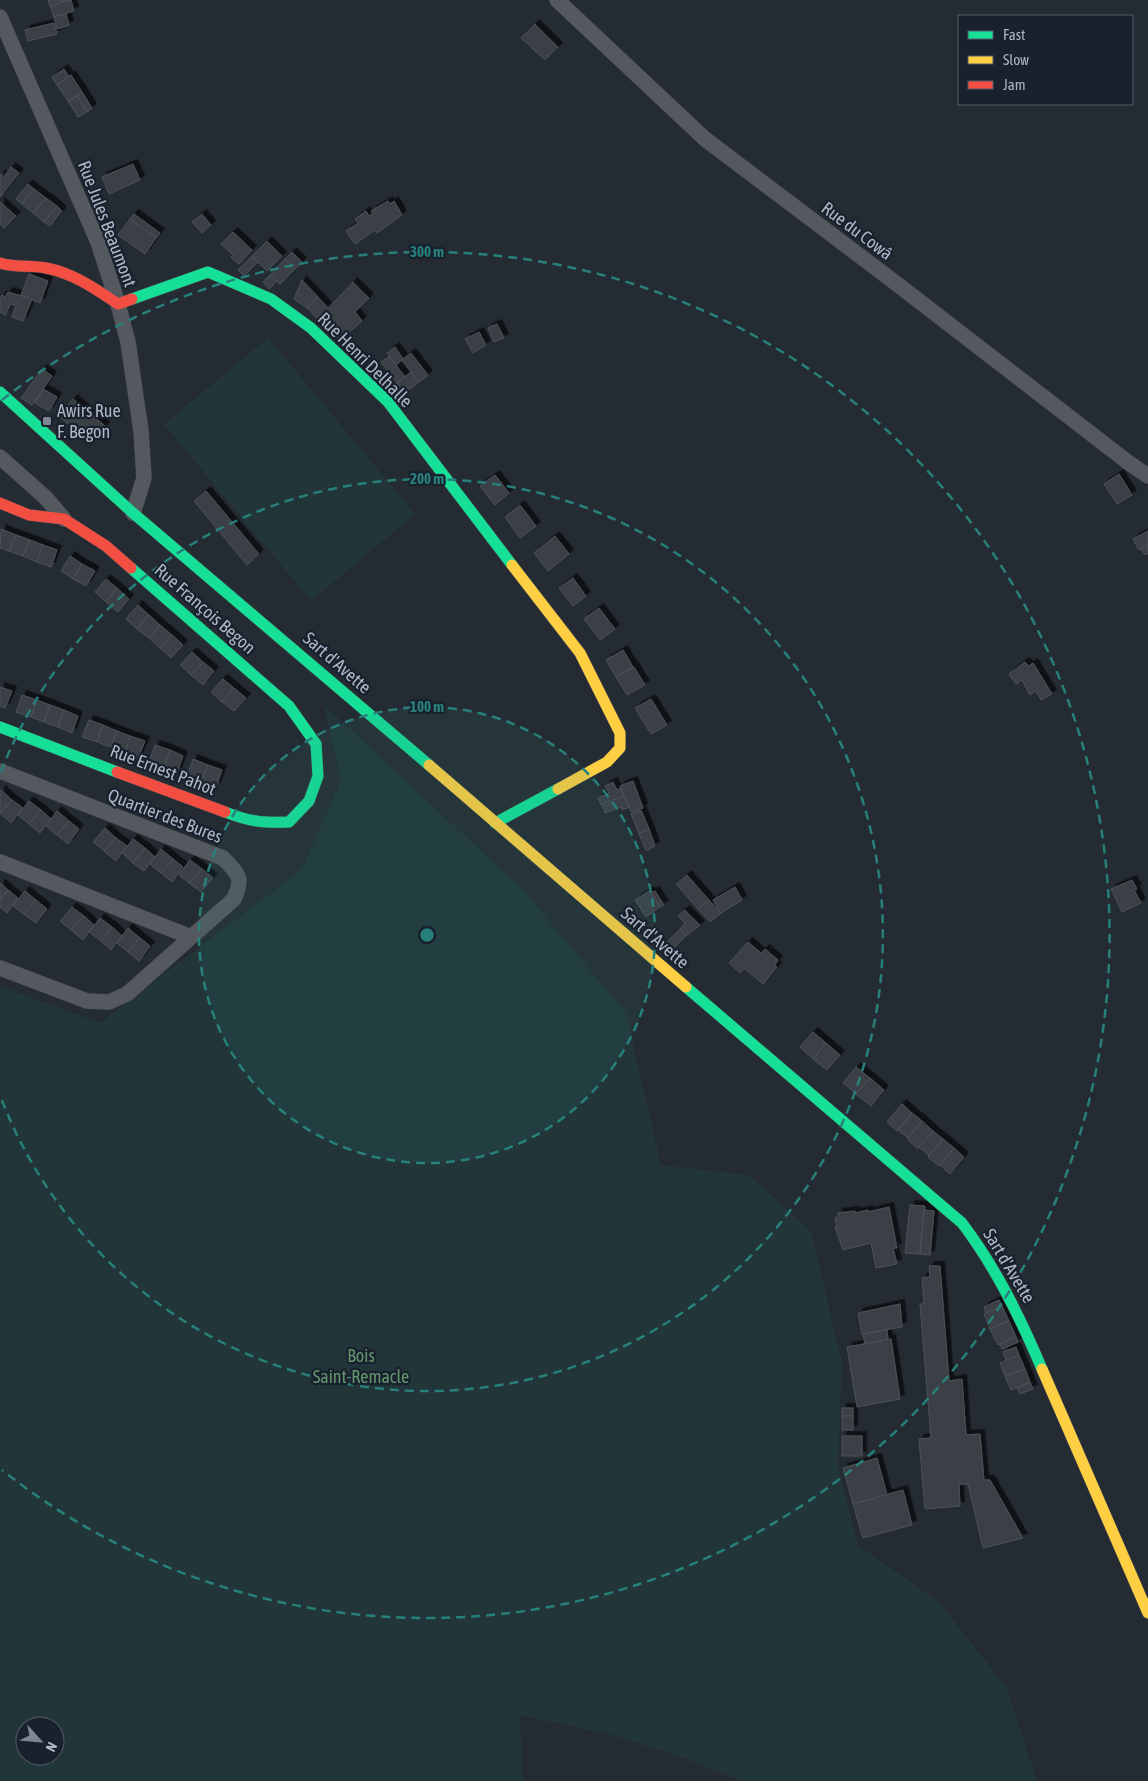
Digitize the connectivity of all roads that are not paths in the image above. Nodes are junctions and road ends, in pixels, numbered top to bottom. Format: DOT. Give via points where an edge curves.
graph roads {
  1 [pos="557,0"];
  2 [pos="0,17"];
  3 [pos="0,264"];
  4 [pos="118,304"];
  5 [pos="0,392"];
  6 [pos="0,456"];
  7 [pos="1148,476"];
  8 [pos="0,503"];
  9 [pos="133,513"];
  10 [pos="64,519"];
  11 [pos="0,727"];
  12 [pos="0,771"];
  13 [pos="309,801"];
  14 [pos="495,823"];
  15 [pos="0,862"];
  16 [pos="191,937"];
  17 [pos="0,968"];
  18 [pos="1148,1613"];
  1 -- 7 [label="street, Rue du Cowâ" via="705,139"];
  2 -- 4 [label="street, Rue Jules Beaumont" via="98,242"];
  3 -- 4 [label="street" via="34,266 77,277"];
  4 -- 9 [label="street, Rue Jules Beaumont" via="141,430 144,478"];
  4 -- 14 [label="street, Rue Henri Delhalle" via="208,272 271,300 311,328 388,402 580,653 620,733 620,748 607,762"];
  5 -- 9 [label="street, Sart d'Avette"];
  6 -- 10 [label="street"];
  8 -- 10 [label="street, Rue François Begon" via="29,515"];
  9 -- 14 [label="street, Sart d'Avette"];
  10 -- 13 [label="street, Rue François Begon" via="106,546 289,706 316,744 318,776"];
  11 -- 13 [label="street, Rue Ernest Pahot" via="240,818 262,823 289,822"];
  12 -- 16 [label="street, Quartier des Bures" via="224,858 237,873 240,886 234,899"];
  14 -- 18 [label="street, Sart d'Avette" via="962,1223 998,1273 1024,1327"];
  15 -- 16 [label="street"];
  16 -- 17 [label="street, Quartier des Bures" via="127,994 109,1002 87,1001"];
}
